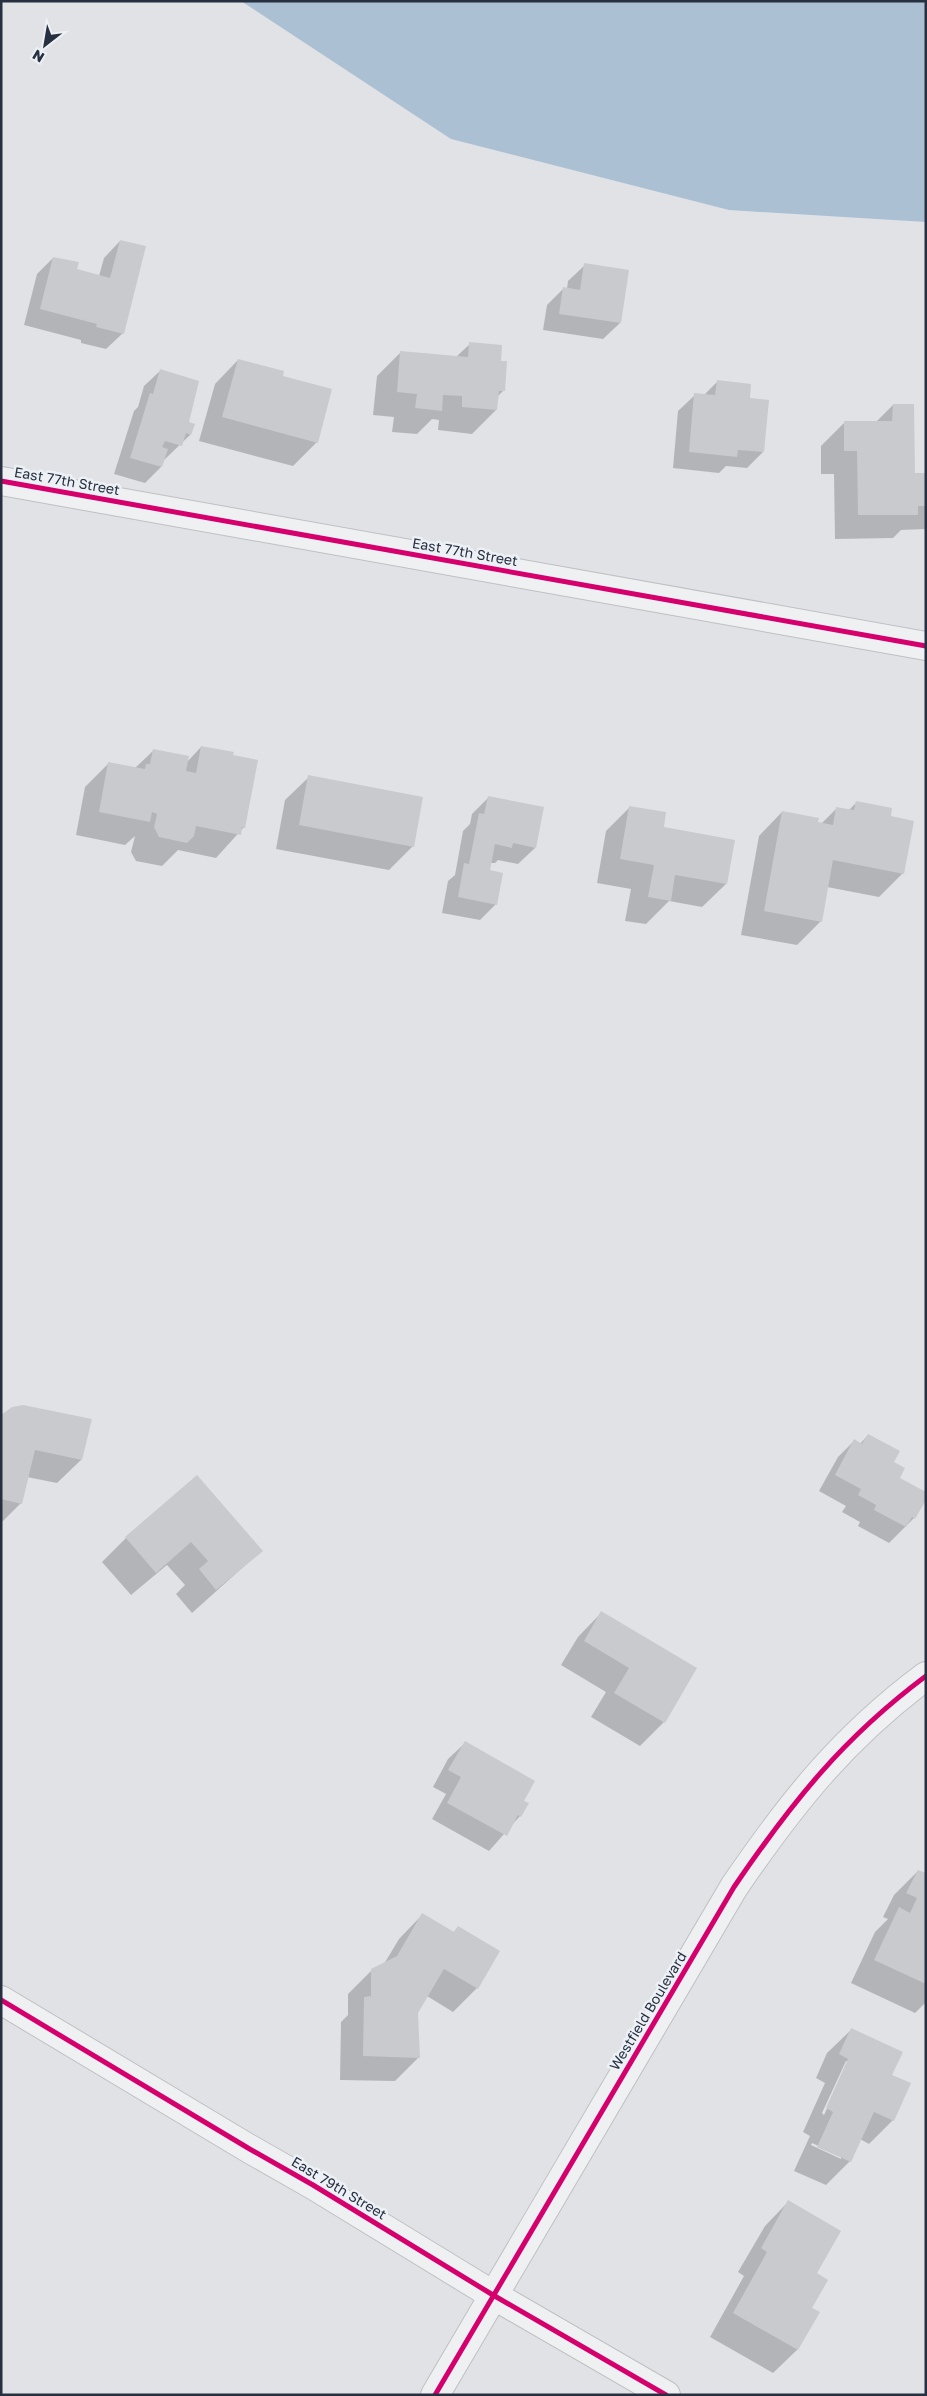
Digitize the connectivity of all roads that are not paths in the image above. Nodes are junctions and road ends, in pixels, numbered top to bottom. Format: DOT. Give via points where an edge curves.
graph roads {
  1 [pos="1,481"];
  2 [pos="926,646"];
  3 [pos="926,1676"];
  4 [pos="1,2000"];
  5 [pos="493,2295"];
  6 [pos="435,2395"];
  7 [pos="666,2395"];
  1 -- 2 [label="street, East 77th Street"];
  3 -- 5 [label="street, Westfield Boulevard" via="876,1715 841,1749 768,1837 734,1887"];
  4 -- 5 [label="street, East 79th Street"];
  5 -- 6 [label="street, Westfield Boulevard"];
  5 -- 7 [label="street, East 79th Street"];
}
